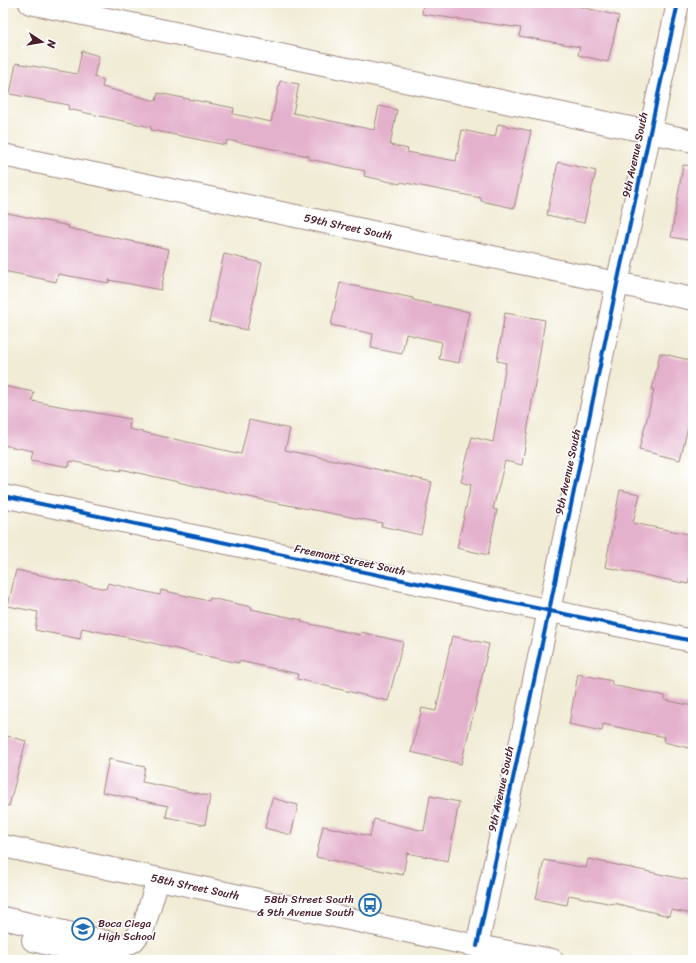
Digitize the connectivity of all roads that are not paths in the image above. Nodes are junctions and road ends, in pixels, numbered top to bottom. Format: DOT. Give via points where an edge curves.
graph roads {
  1 [pos="30,3"];
  2 [pos="678,3"];
  3 [pos="650,132"];
  4 [pos="693,141"];
  5 [pos="3,155"];
  6 [pos="617,284"];
  7 [pos="693,299"];
  8 [pos="3,496"];
  9 [pos="549,611"];
  10 [pos="693,641"];
  11 [pos="3,846"];
  12 [pos="158,879"];
  13 [pos="3,918"];
  14 [pos="3,933"];
  15 [pos="477,946"];
  16 [pos="112,960"];
  17 [pos="552,960"];
  1 -- 3 [label="street"];
  2 -- 3 [label="street, 9th Avenue South"];
  3 -- 4 [label="street"];
  3 -- 6 [label="street, 9th Avenue South"];
  5 -- 6 [label="street, 59th Street South"];
  6 -- 7 [label="street, 59th Street South"];
  6 -- 9 [label="street, 9th Avenue South"];
  8 -- 9 [label="street, Freemont Street South"];
  9 -- 10 [label="street, Freemont Street South"];
  9 -- 15 [label="street, 9th Avenue South"];
  11 -- 12 [label="street, 58th Street South"];
  12 -- 13 [label="street" via="143,928 133,941 124,946"];
  12 -- 15 [label="street, 58th Street South"];
  14 -- 16 [label="street"];
  15 -- 17 [label="street, 58th Street South"];
}
